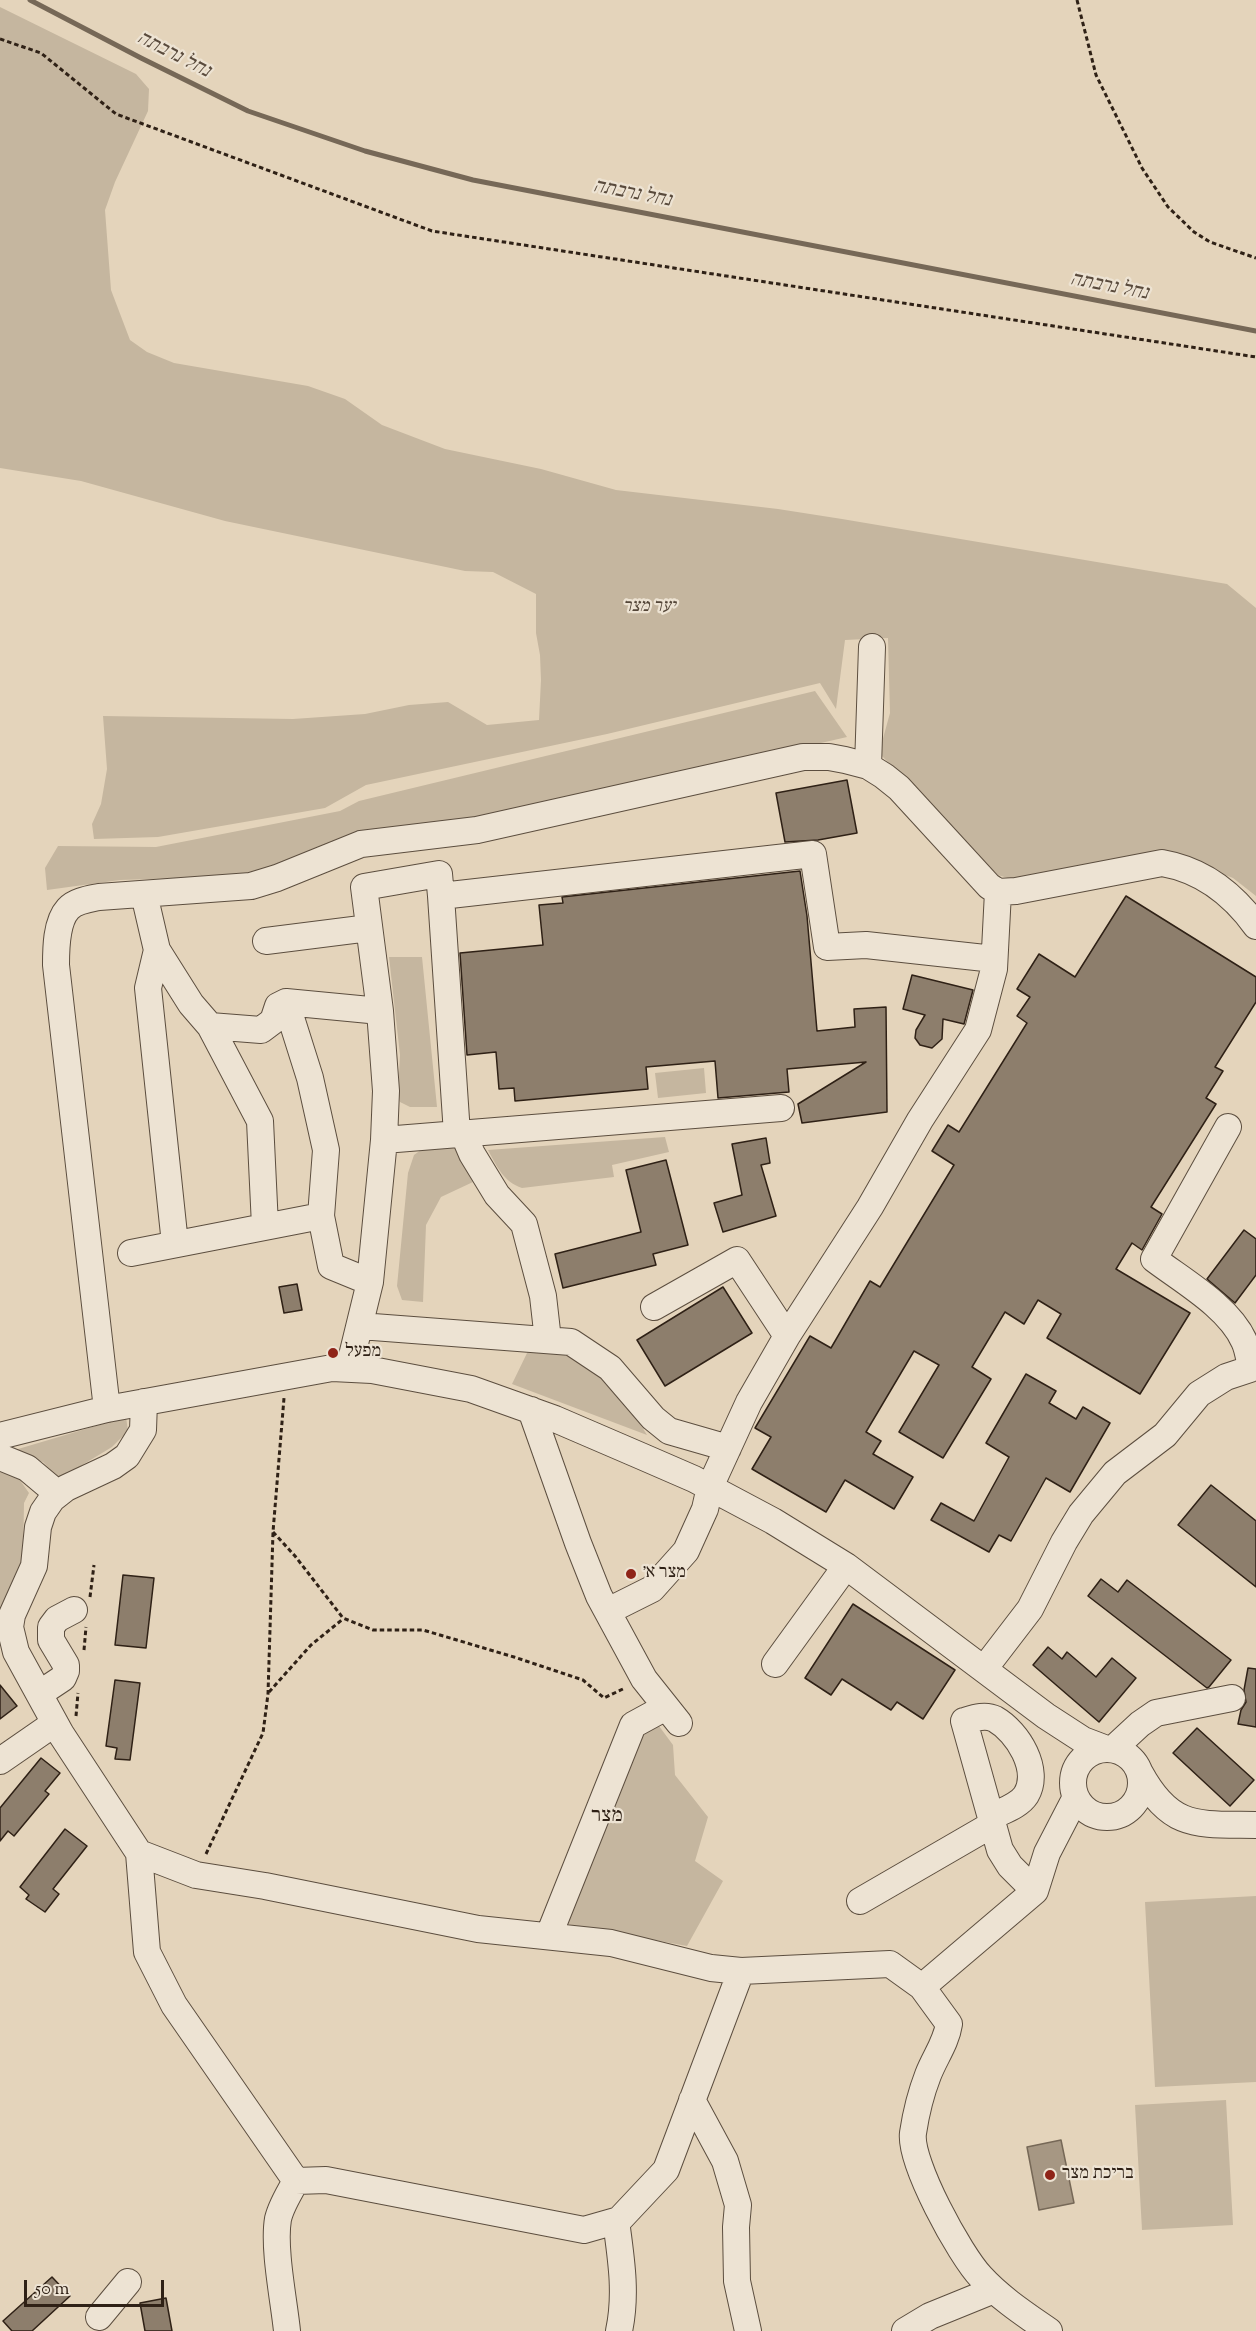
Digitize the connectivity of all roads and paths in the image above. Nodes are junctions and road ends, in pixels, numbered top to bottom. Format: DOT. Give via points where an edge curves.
graph roads {
  1 [pos="1077,0"];
  2 [pos="0,39"];
  3 [pos="1256,258"];
  4 [pos="1256,357"];
  5 [pos="872,647"];
  6 [pos="867,766"];
  7 [pos="998,892"];
  8 [pos="144,894"];
  9 [pos="441,896"];
  10 [pos="1256,926"];
  11 [pos="369,928"];
  12 [pos="266,941"];
  13 [pos="157,950"];
  14 [pos="994,959"];
  15 [pos="286,1002"];
  16 [pos="380,1011"];
  17 [pos="210,1026"];
  18 [pos="781,1108"];
  19 [pos="1228,1127"];
  20 [pos="460,1134"];
  21 [pos="384,1140"];
  22 [pos="321,1216"];
  23 [pos="265,1226"];
  24 [pos="175,1244"];
  25 [pos="131,1253"];
  26 [pos="370,1282"];
  27 [pos="654,1307"];
  28 [pos="360,1326"];
  29 [pos="787,1335"];
  30 [pos="548,1340"];
  31 [pos="349,1368"];
  32 [pos="1253,1368"];
  33 [pos="285,1375"];
  34 [pos="144,1402"];
  35 [pos="107,1409"];
  36 [pos="531,1410"];
  37 [pos="0,1436"];
  38 [pos="728,1448"];
  39 [pos="0,1457"];
  40 [pos="710,1487"];
  41 [pos="58,1494"];
  42 [pos="273,1532"];
  43 [pos="846,1566"];
  44 [pos="74,1610"];
  45 [pos="608,1611"];
  46 [pos="343,1618"];
  47 [pos="775,1664"];
  48 [pos="984,1669"];
  49 [pos="644,1679"];
  50 [pos="39,1694"];
  51 [pos="268,1694"];
  52 [pos="1232,1698"];
  53 [pos="1156,1713"];
  54 [pos="1046,1716"];
  55 [pos="55,1724"];
  56 [pos="1108,1749"];
  57 [pos="0,1761"];
  58 [pos="1138,1768"];
  59 [pos="1074,1786"];
  60 [pos="1116,1814"];
  61 [pos="1176,1816"];
  62 [pos="1256,1825"];
  63 [pos="139,1853"];
  64 [pos="1047,1853"];
  65 [pos="196,1875"];
  66 [pos="1035,1891"];
  67 [pos="860,1901"];
  68 [pos="549,1935"];
  69 [pos="741,1971"];
  70 [pos="922,1987"];
  71 [pos="692,2100"];
  72 [pos="296,2181"];
  73 [pos="616,2221"];
  74 [pos="128,2282"];
  75 [pos="994,2290"];
  76 [pos="97,2326"];
  77 [pos="287,2331"];
  78 [pos="619,2331"];
  79 [pos="748,2331"];
  80 [pos="904,2331"];
  81 [pos="1049,2331"];
  1 -- 3 [label="path" via="1096,75 1142,168 1168,207 1202,237"];
  2 -- 4 [label="path" via="40,53 116,114 432,231"];
  5 -- 6 [label="street"];
  6 -- 7 [label="street" via="899,788"];
  6 -- 8 [label="street" via="828,757 803,758 477,830 361,844 251,886"];
  7 -- 10 [label="street" via="1162,863 1204,877 1223,890"];
  7 -- 14 [label="street"];
  8 -- 13 [label="street"];
  8 -- 35 [label="street" via="81,901 68,909 57,942 56,965"];
  9 -- 11 [label="street" via="439,874 364,887"];
  9 -- 14 [label="street" via="813,854 827,947 866,945"];
  9 -- 20 [label="street"];
  11 -- 12 [label="street"];
  11 -- 16 [label="street"];
  13 -- 17 [label="street" via="191,1004"];
  13 -- 24 [label="street" via="148,988"];
  14 -- 29 [label="street" via="978,1030"];
  15 -- 16 [label="street"];
  15 -- 17 [label="street" via="278,1006 273,1021 261,1030"];
  15 -- 22 [label="street" via="310,1078 326,1150"];
  16 -- 21 [label="street" via="386,1091"];
  17 -- 23 [label="street" via="260,1121"];
  18 -- 20 [label="street"];
  19 -- 32 [label="street" via="1154,1259 1224,1311 1245,1342"];
  20 -- 21 [label="street"];
  20 -- 30 [label="street" via="497,1195 524,1224 540,1284"];
  21 -- 26 [label="street"];
  22 -- 23 [label="street"];
  22 -- 26 [label="street" via="331,1266"];
  23 -- 24 [label="street"];
  24 -- 25 [label="street"];
  26 -- 28 [label="street"];
  27 -- 29 [label="street" via="737,1260"];
  28 -- 30 [label="street"];
  28 -- 31 [label="street"];
  29 -- 38 [label="street"];
  30 -- 38 [label="street" via="571,1342 594,1355 669,1431"];
  31 -- 33 [label="street"];
  31 -- 36 [label="street" via="444,1382"];
  32 -- 48 [label="street" via="1226,1377 1199,1394 1165,1435 1115,1473 1081,1514 1030,1608"];
  33 -- 34 [label="street"];
  33 -- 42 [label="path"];
  34 -- 35 [label="street"];
  34 -- 41 [label="street" via="143,1430 127,1456"];
  35 -- 37 [label="street"];
  36 -- 40 [label="street"];
  36 -- 45 [label="street" via="578,1543"];
  38 -- 40 [label="street"];
  39 -- 41 [label="street" via="27,1468"];
  40 -- 43 [label="street"];
  40 -- 45 [label="street" via="705,1509 686,1551 652,1589"];
  41 -- 50 [label="street" via="43,1512 34,1566 10,1627 16,1652"];
  42 -- 46 [label="path"];
  42 -- 51 [label="path"];
  43 -- 47 [label="street"];
  43 -- 48 [label="street"];
  44 -- 50 [label="street" via="51,1627 51,1640 66,1671 63,1678"];
  45 -- 49 [label="street"];
  46 -- 49 [label="path" via="373,1630 423,1630 514,1656 583,1680 604,1698"];
  46 -- 51 [label="path" via="311,1645"];
  48 -- 54 [label="street"];
  49 -- 68 [label="street" via="672,1715 633,1725"];
  50 -- 55 [label="street"];
  51 -- 65 [label="path" via="263,1733"];
  52 -- 53 [label="street"];
  53 -- 56 [label="street"];
  53 -- 58 [label="street" via="1148,1725"];
  54 -- 56 [label="street" via="1083,1740"];
  54 -- 59 [label="street"];
  55 -- 57 [label="street"];
  55 -- 63 [label="street"];
  56 -- 58 [label="street" via="1122,1752"];
  56 -- 59 [label="street" via="1084,1757"];
  58 -- 60 [label="street" via="1137,1799"];
  58 -- 61 [label="street" via="1156,1799"];
  59 -- 60 [label="street" via="1088,1811"];
  59 -- 64 [label="street"];
  60 -- 61 [label="street" via="1153,1812"];
  60 -- 64 [label="street" via="1067,1837"];
  61 -- 62 [label="street" via="1189,1822"];
  63 -- 65 [label="street"];
  63 -- 72 [label="street" via="147,1952 174,2005"];
  64 -- 66 [label="street"];
  65 -- 68 [label="street" via="478,1929"];
  66 -- 67 [label="street" via="1000,1850 992,1820"];
  66 -- 70 [label="street"];
  68 -- 69 [label="street" via="611,1943 711,1968"];
  69 -- 70 [label="street" via="890,1964"];
  69 -- 71 [label="street"];
  70 -- 75 [label="street" via="949,2024 918,2109 912,2136 918,2162 962,2252"];
  71 -- 73 [label="street" via="666,2170"];
  71 -- 79 [label="street" via="725,2162 738,2205 737,2281"];
  72 -- 73 [label="street" via="326,2180 584,2230"];
  72 -- 77 [label="street" via="278,2219"];
  73 -- 78 [label="street" via="623,2271"];
  74 -- 76 [label="street"];
  75 -- 80 [label="street"];
  75 -- 81 [label="street"];
}
